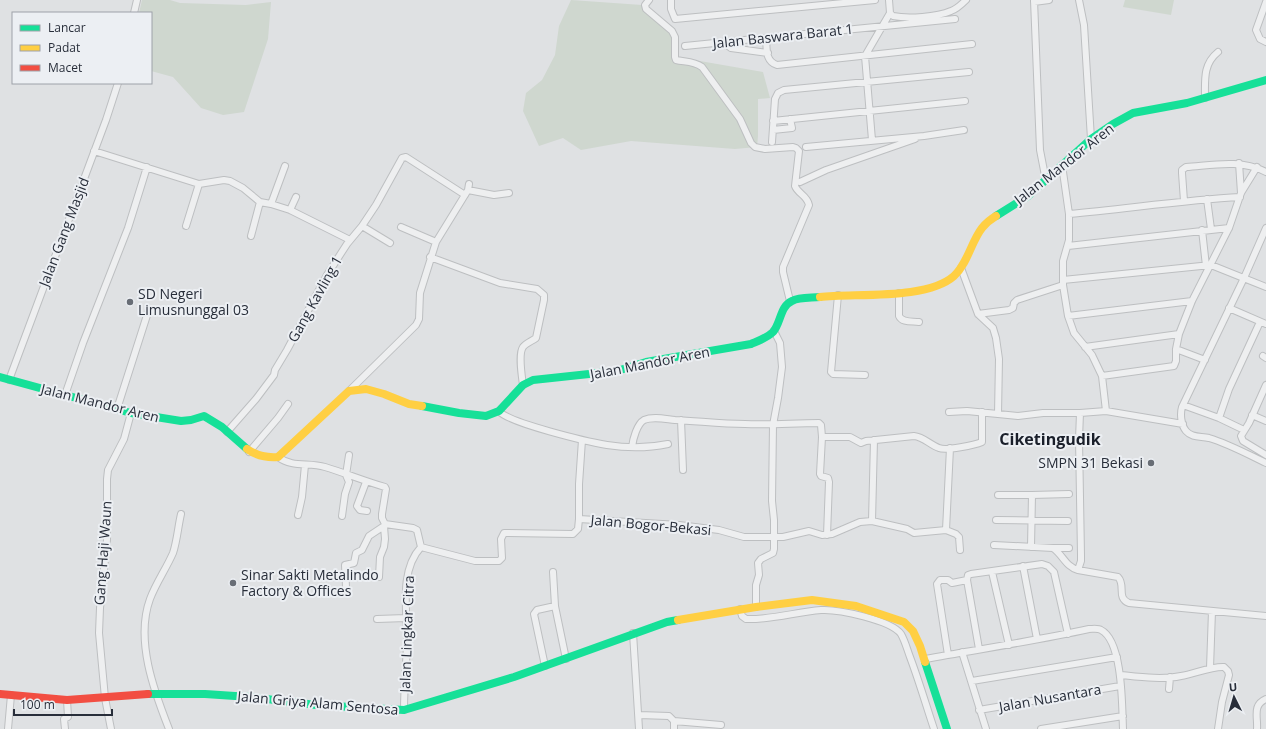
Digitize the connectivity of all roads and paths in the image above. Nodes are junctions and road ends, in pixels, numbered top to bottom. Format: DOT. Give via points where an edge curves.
graph roads {
  1 [pos="137,0"];
  2 [pos="648,0"];
  3 [pos="671,0"];
  4 [pos="874,0"];
  5 [pos="889,0"];
  6 [pos="966,0"];
  7 [pos="1049,0"];
  8 [pos="1078,0"];
  9 [pos="1034,1"];
  10 [pos="1266,2"];
  11 [pos="134,12"];
  12 [pos="890,12"];
  13 [pos="955,19"];
  14 [pos="881,26"];
  15 [pos="766,38"];
  16 [pos="724,42"];
  17 [pos="1266,42"];
  18 [pos="972,44"];
  19 [pos="685,46"];
  20 [pos="1218,52"];
  21 [pos="768,53"];
  22 [pos="865,56"];
  23 [pos="969,72"];
  24 [pos="867,83"];
  25 [pos="1264,83"];
  26 [pos="118,84"];
  27 [pos="1205,98"];
  28 [pos="965,101"];
  29 [pos="869,110"];
  30 [pos="790,119"];
  31 [pos="773,121"];
  32 [pos="773,130"];
  33 [pos="964,130"];
  34 [pos="924,136"];
  35 [pos="1092,139"];
  36 [pos="872,140"];
  37 [pos="772,142"];
  38 [pos="806,147"];
  39 [pos="94,151"];
  40 [pos="1239,163"];
  41 [pos="1062,165"];
  42 [pos="285,166"];
  43 [pos="1257,167"];
  44 [pos="147,168"];
  45 [pos="1266,172"];
  46 [pos="1046,181"];
  47 [pos="800,182"];
  48 [pos="199,184"];
  49 [pos="467,190"];
  50 [pos="509,193"];
  51 [pos="1241,195"];
  52 [pos="296,197"];
  53 [pos="1207,199"];
  54 [pos="1184,201"];
  55 [pos="260,202"];
  56 [pos="271,204"];
  57 [pos="290,210"];
  58 [pos="1069,214"];
  59 [pos="186,226"];
  60 [pos="362,226"];
  61 [pos="401,227"];
  62 [pos="1229,228"];
  63 [pos="1266,228"];
  64 [pos="1211,229"];
  65 [pos="1202,230"];
  66 [pos="251,236"];
  67 [pos="350,240"];
  68 [pos="436,242"];
  69 [pos="390,243"];
  70 [pos="1068,246"];
  71 [pos="430,257"];
  72 [pos="1209,265"];
  73 [pos="961,268"];
  74 [pos="1244,278"];
  75 [pos="1063,283"];
  76 [pos="1266,287"];
  77 [pos="899,293"];
  78 [pos="838,295"];
  79 [pos="790,301"];
  80 [pos="1192,301"];
  81 [pos="1229,308"];
  82 [pos="149,310"];
  83 [pos="978,314"];
  84 [pos="1068,316"];
  85 [pos="919,322"];
  86 [pos="1263,323"];
  87 [pos="774,331"];
  88 [pos="1179,334"];
  89 [pos="1084,347"];
  90 [pos="1176,348"];
  91 [pos="1206,360"];
  92 [pos="865,375"];
  93 [pos="1102,376"];
  94 [pos="0,377"];
  95 [pos="9,380"];
  96 [pos="523,385"];
  97 [pos="1266,387"];
  98 [pos="350,391"];
  99 [pos="65,395"];
  100 [pos="288,404"];
  101 [pos="1183,404"];
  102 [pos="117,409"];
  103 [pos="1106,411"];
  104 [pos="499,412"];
  105 [pos="949,412"];
  106 [pos="982,412"];
  107 [pos="131,413"];
  108 [pos="1080,413"];
  109 [pos="998,414"];
  110 [pos="1252,414"];
  111 [pos="1219,418"];
  112 [pos="682,420"];
  113 [pos="1266,421"];
  114 [pos="773,424"];
  115 [pos="1183,424"];
  116 [pos="1244,430"];
  117 [pos="227,432"];
  118 [pos="822,437"];
  119 [pos="582,440"];
  120 [pos="874,440"];
  121 [pos="668,444"];
  122 [pos="632,447"];
  123 [pos="950,448"];
  124 [pos="249,452"];
  125 [pos="1266,454"];
  126 [pos="348,455"];
  127 [pos="278,457"];
  128 [pos="1266,463"];
  129 [pos="305,464"];
  130 [pos="683,470"];
  131 [pos="346,475"];
  132 [pos="366,482"];
  133 [pos="1069,494"];
  134 [pos="998,495"];
  135 [pos="1032,495"];
  136 [pos="366,511"];
  137 [pos="181,514"];
  138 [pos="298,515"];
  139 [pos="342,516"];
  140 [pos="579,519"];
  141 [pos="996,520"];
  142 [pos="1032,520"];
  143 [pos="872,521"];
  144 [pos="1068,521"];
  145 [pos="385,525"];
  146 [pos="946,530"];
  147 [pos="826,535"];
  148 [pos="774,537"];
  149 [pos="994,545"];
  150 [pos="421,547"];
  151 [pos="1031,547"];
  152 [pos="1053,548"];
  153 [pos="1069,548"];
  154 [pos="960,550"];
  155 [pos="1023,566"];
  156 [pos="1078,570"];
  157 [pos="553,572"];
  158 [pos="992,572"];
  159 [pos="379,577"];
  160 [pos="966,580"];
  161 [pos="346,587"];
  162 [pos="555,606"];
  163 [pos="756,607"];
  164 [pos="740,609"];
  165 [pos="1212,611"];
  166 [pos="879,616"];
  167 [pos="1266,616"];
  168 [pos="406,618"];
  169 [pos="377,619"];
  170 [pos="634,634"];
  171 [pos="1068,634"];
  172 [pos="1037,639"];
  173 [pos="1009,645"];
  174 [pos="920,646"];
  175 [pos="979,649"];
  176 [pos="908,652"];
  177 [pos="962,652"];
  178 [pos="948,655"];
  179 [pos="1117,657"];
  180 [pos="566,659"];
  181 [pos="926,662"];
  182 [pos="545,666"];
  183 [pos="1210,668"];
  184 [pos="916,670"];
  185 [pos="1121,675"];
  186 [pos="1170,678"];
  187 [pos="972,681"];
  188 [pos="1120,686"];
  189 [pos="1169,689"];
  190 [pos="155,693"];
  191 [pos="0,694"];
  192 [pos="11,695"];
  193 [pos="105,698"];
  194 [pos="1266,699"];
  195 [pos="66,700"];
  196 [pos="404,710"];
  197 [pos="979,710"];
  198 [pos="639,715"];
  199 [pos="1123,716"];
  200 [pos="674,721"];
  201 [pos="721,725"];
  202 [pos="8,729"];
  203 [pos="65,729"];
  204 [pos="111,729"];
  205 [pos="170,729"];
  206 [pos="637,729"];
  207 [pos="674,729"];
  208 [pos="934,729"];
  209 [pos="947,729"];
  210 [pos="986,729"];
  211 [pos="1041,729"];
  212 [pos="1123,729"];
  213 [pos="1218,729"];
  214 [pos="1257,729"];
  1 -- 11 [label="street"];
  2 -- 79 [label="street" via="646,9 675,36 676,60 688,61 702,67 740,120 751,143 759,148 793,147 799,151 795,186 797,191 804,195 808,205 783,267"];
  3 -- 4 [label="street" via="675,19"];
  5 -- 12 [label="street"];
  6 -- 12 [label="street" via="952,11 940,14 899,18"];
  7 -- 9 [label="street"];
  8 -- 35 [label="street" via="1084,25"];
  9 -- 46 [label="street" via="1040,150"];
  10 -- 17 [label="street" via="1256,30 1260,39"];
  12 -- 14 [label="street"];
  13 -- 14 [label="street, Jalan Baswara Barat 1"];
  14 -- 15 [label="street, Jalan Baswara Barat 1"];
  14 -- 22 [label="street"];
  15 -- 16 [label="street, Jalan Baswara Barat 1"];
  15 -- 21 [label="street"];
  16 -- 19 [label="street, Jalan Baswara Barat 1"];
  16 -- 21 [label="street" via="731,48"];
  18 -- 22 [label="street"];
  20 -- 27 [label="street" via="1212,57 1205,71"];
  21 -- 22 [label="street" via="769,60 777,65"];
  22 -- 24 [label="street"];
  23 -- 24 [label="street"];
  24 -- 29 [label="street"];
  24 -- 31 [label="street" via="784,90 778,93 775,99"];
  25 -- 27 [label="street, Jalan Mandor Aren"];
  26 -- 39 [label="street, Jalan Gang Masjid"];
  27 -- 35 [label="street, Jalan Mandor Aren" via="1133,113"];
  28 -- 29 [label="street"];
  29 -- 30 [label="street"];
  29 -- 36 [label="street"];
  30 -- 31 [label="street"];
  30 -- 32 [label="street" via="792,128"];
  31 -- 32 [label="street"];
  32 -- 37 [label="street"];
  33 -- 34 [label="street"];
  34 -- 36 [label="street"];
  34 -- 47 [label="street" via="826,170"];
  35 -- 41 [label="street, Jalan Mandor Aren"];
  36 -- 38 [label="street"];
  39 -- 44 [label="street"];
  39 -- 95 [label="street, Jalan Gang Masjid"];
  40 -- 43 [label="street"];
  40 -- 51 [label="street"];
  40 -- 54 [label="street" via="1184,168"];
  41 -- 46 [label="street, Jalan Mandor Aren"];
  41 -- 58 [label="street"];
  42 -- 56 [label="street"];
  43 -- 45 [label="street"];
  43 -- 51 [label="street"];
  44 -- 48 [label="street"];
  44 -- 99 [label="street" via="128,228"];
  46 -- 73 [label="street, Jalan Mandor Aren" via="1028,196 999,213 982,228"];
  48 -- 55 [label="street" via="230,181"];
  48 -- 59 [label="street"];
  49 -- 50 [label="street" via="494,195"];
  49 -- 60 [label="street, Gang Kavling 1" via="406,157 402,158"];
  49 -- 68 [label="street"];
  51 -- 53 [label="street"];
  51 -- 62 [label="street"];
  52 -- 57 [label="street"];
  53 -- 54 [label="street"];
  53 -- 64 [label="street"];
  54 -- 58 [label="street"];
  55 -- 56 [label="street"];
  55 -- 66 [label="street"];
  56 -- 57 [label="street"];
  57 -- 67 [label="street"];
  58 -- 70 [label="street"];
  60 -- 67 [label="street, Gang Kavling 1"];
  60 -- 69 [label="street"];
  61 -- 68 [label="street"];
  62 -- 64 [label="street"];
  62 -- 72 [label="street"];
  63 -- 74 [label="street"];
  64 -- 65 [label="street"];
  65 -- 70 [label="street"];
  65 -- 72 [label="street"];
  67 -- 117 [label="street, Gang Kavling 1" via="327,275 274,375"];
  68 -- 71 [label="street"];
  70 -- 75 [label="street" via="1062,261"];
  71 -- 96 [label="street" via="500,283 533,287 542,292 544,300 536,338 522,350"];
  71 -- 98 [label="street" via="420,293 419,319 416,325"];
  72 -- 74 [label="street"];
  72 -- 75 [label="street"];
  72 -- 80 [label="street"];
  73 -- 77 [label="street, Jalan Mandor Aren" via="942,283"];
  73 -- 83 [label="street"];
  74 -- 76 [label="street"];
  74 -- 81 [label="street"];
  75 -- 83 [label="street" via="1017,300 1009,310"];
  75 -- 84 [label="street"];
  77 -- 78 [label="street, Jalan Mandor Aren"];
  77 -- 85 [label="street" via="901,319"];
  78 -- 79 [label="street, Jalan Mandor Aren"];
  78 -- 92 [label="street" via="831,372"];
  79 -- 87 [label="street" via="780,315"];
  80 -- 84 [label="street"];
  80 -- 88 [label="street"];
  81 -- 86 [label="street"];
  81 -- 91 [label="street"];
  82 -- 102 [label="street"];
  83 -- 109 [label="street" via="994,328 999,348"];
  84 -- 89 [label="street" via="1074,333"];
  86 -- 111 [label="street" via="1229,389"];
  87 -- 96 [label="street, Jalan Mandor Aren" via="742,347 646,362 617,371 540,378"];
  87 -- 114 [label="street" via="780,343 782,366"];
  88 -- 89 [label="street"];
  88 -- 90 [label="street"];
  89 -- 93 [label="street" via="1092,355"];
  90 -- 91 [label="street"];
  90 -- 93 [label="street" via="1176,361 1172,367"];
  91 -- 101 [label="street"];
  93 -- 103 [label="street"];
  94 -- 95 [label="street, Jalan Mandor Aren"];
  95 -- 99 [label="street, Jalan Mandor Aren"];
  96 -- 104 [label="street, Jalan Mandor Aren"];
  97 -- 110 [label="street"];
  98 -- 104 [label="street" via="373,390 409,404 459,413 486,416"];
  98 -- 127 [label="street"];
  99 -- 102 [label="street, Jalan Mandor Aren"];
  100 -- 124 [label="street"];
  101 -- 111 [label="street"];
  101 -- 115 [label="street"];
  102 -- 107 [label="street, Jalan Mandor Aren"];
  103 -- 108 [label="street"];
  103 -- 115 [label="street"];
  104 -- 119 [label="street" via="506,418"];
  105 -- 106 [label="street"];
  106 -- 109 [label="street"];
  106 -- 123 [label="street" via="982,442"];
  107 -- 117 [label="street, Jalan Mandor Aren" via="181,421 204,416"];
  107 -- 193 [label="street, Gang Haji Waun" via="124,439 107,473 107,540 99,633"];
  108 -- 109 [label="street" via="1018,416"];
  108 -- 156 [label="street" via="1081,562"];
  110 -- 113 [label="street"];
  110 -- 116 [label="street"];
  111 -- 116 [label="street"];
  112 -- 114 [label="street"];
  112 -- 122 [label="street" via="643,420 632,441"];
  112 -- 130 [label="street"];
  114 -- 118 [label="street" via="819,423"];
  114 -- 148 [label="street"];
  115 -- 128 [label="street" via="1186,431 1192,435 1225,443"];
  116 -- 125 [label="street" via="1241,436 1243,442"];
  117 -- 124 [label="street, Jalan Mandor Aren"];
  118 -- 120 [label="street" via="850,437 861,443"];
  118 -- 147 [label="street" via="820,474 828,478 829,482"];
  119 -- 122 [label="street"];
  119 -- 140 [label="street"];
  120 -- 123 [label="street" via="914,436 941,449"];
  120 -- 143 [label="street"];
  121 -- 122 [label="street"];
  123 -- 146 [label="street"];
  124 -- 127 [label="street, Jalan Mandor Aren" via="264,458"];
  126 -- 131 [label="street"];
  127 -- 129 [label="street" via="290,464"];
  129 -- 131 [label="street" via="325,467"];
  129 -- 138 [label="street"];
  131 -- 132 [label="street"];
  131 -- 139 [label="street" via="349,482"];
  132 -- 136 [label="street" via="357,506 359,510"];
  132 -- 145 [label="street" via="386,488 382,514"];
  133 -- 135 [label="street"];
  134 -- 135 [label="street"];
  135 -- 142 [label="street"];
  137 -- 190 [label="street" via="173,552 150,600 144,626 146,651"];
  140 -- 148 [label="street, Jalan Bogor-Bekasi" via="679,524 744,536"];
  140 -- 150 [label="street, Jalan Bogor-Bekasi" via="578,530 574,534 504,533 501,539 502,558 499,561 475,561"];
  141 -- 142 [label="street"];
  142 -- 144 [label="street"];
  142 -- 151 [label="street"];
  143 -- 146 [label="street" via="914,533"];
  143 -- 147 [label="street" via="860,522"];
  145 -- 150 [label="street" via="415,528"];
  145 -- 159 [label="street" via="386,539 380,557"];
  145 -- 161 [label="street" via="369,536 362,550 356,554 356,562 345,565"];
  146 -- 154 [label="street" via="959,537"];
  147 -- 148 [label="street, Jalan Bogor-Bekasi" via="809,531"];
  148 -- 163 [label="street" via="774,551 758,563"];
  149 -- 151 [label="street"];
  150 -- 168 [label="street, Jalan Lingkar Citra" via="412,559 408,576"];
  151 -- 152 [label="street"];
  152 -- 153 [label="street"];
  152 -- 156 [label="street" via="1069,566"];
  155 -- 158 [label="street"];
  155 -- 171 [label="street" via="1045,565 1054,572"];
  155 -- 172 [label="street"];
  156 -- 165 [label="street" via="1118,577 1121,581 1122,597 1127,603"];
  157 -- 162 [label="street"];
  158 -- 160 [label="street" via="971,574"];
  158 -- 173 [label="street"];
  160 -- 175 [label="street"];
  160 -- 178 [label="street" via="952,583 940,580 937,584"];
  162 -- 180 [label="street"];
  162 -- 182 [label="street" via="537,610 534,614"];
  163 -- 164 [label="street, Jalan Griya Alam Sentosa"];
  163 -- 166 [label="street, Jalan Griya Alam Sentosa" via="812,600 856,606"];
  164 -- 166 [label="street" via="746,619 823,610"];
  164 -- 170 [label="street, Jalan Griya Alam Sentosa" via="667,622"];
  165 -- 167 [label="street"];
  165 -- 183 [label="street"];
  166 -- 174 [label="street, Jalan Griya Alam Sentosa" via="904,622 913,631"];
  166 -- 176 [label="street" via="900,633"];
  168 -- 169 [label="street"];
  168 -- 196 [label="street, Jalan Lingkar Citra"];
  170 -- 180 [label="street, Jalan Griya Alam Sentosa"];
  170 -- 198 [label="street"];
  171 -- 172 [label="street"];
  171 -- 179 [label="street" via="1089,629 1101,630 1110,638"];
  172 -- 173 [label="street"];
  173 -- 175 [label="street"];
  174 -- 176 [label="street"];
  174 -- 181 [label="street, Jalan Griya Alam Sentosa"];
  175 -- 177 [label="street"];
  176 -- 184 [label="street"];
  177 -- 178 [label="street"];
  177 -- 187 [label="street"];
  178 -- 181 [label="street"];
  179 -- 185 [label="street"];
  179 -- 187 [label="street"];
  180 -- 182 [label="street, Jalan Griya Alam Sentosa"];
  181 -- 184 [label="street"];
  181 -- 209 [label="street, Jalan Griya Alam Sentosa"];
  182 -- 196 [label="street, Jalan Griya Alam Sentosa"];
  183 -- 186 [label="street"];
  183 -- 213 [label="street" via="1224,667 1228,673"];
  184 -- 208 [label="street"];
  185 -- 186 [label="street"];
  185 -- 188 [label="street"];
  186 -- 189 [label="street"];
  187 -- 197 [label="street"];
  188 -- 197 [label="street, Jalan Nusantara"];
  188 -- 199 [label="street"];
  190 -- 193 [label="street, Jalan Griya Alam Sentosa"];
  190 -- 196 [label="street, Jalan Griya Alam Sentosa" via="250,697 316,705"];
  190 -- 205 [label="street"];
  191 -- 192 [label="street, Jalan Griya Alam Sentosa"];
  192 -- 195 [label="street, Jalan Griya Alam Sentosa"];
  192 -- 202 [label="street"];
  193 -- 195 [label="street, Jalan Griya Alam Sentosa"];
  193 -- 204 [label="street, Gang Haji Waun"];
  194 -- 214 [label="street" via="1257,709"];
  195 -- 203 [label="street" via="68,717 64,719"];
  197 -- 210 [label="street"];
  198 -- 200 [label="street" via="669,716"];
  198 -- 206 [label="street"];
  199 -- 211 [label="street"];
  199 -- 212 [label="street"];
  200 -- 201 [label="street"];
  200 -- 207 [label="street"];
}
